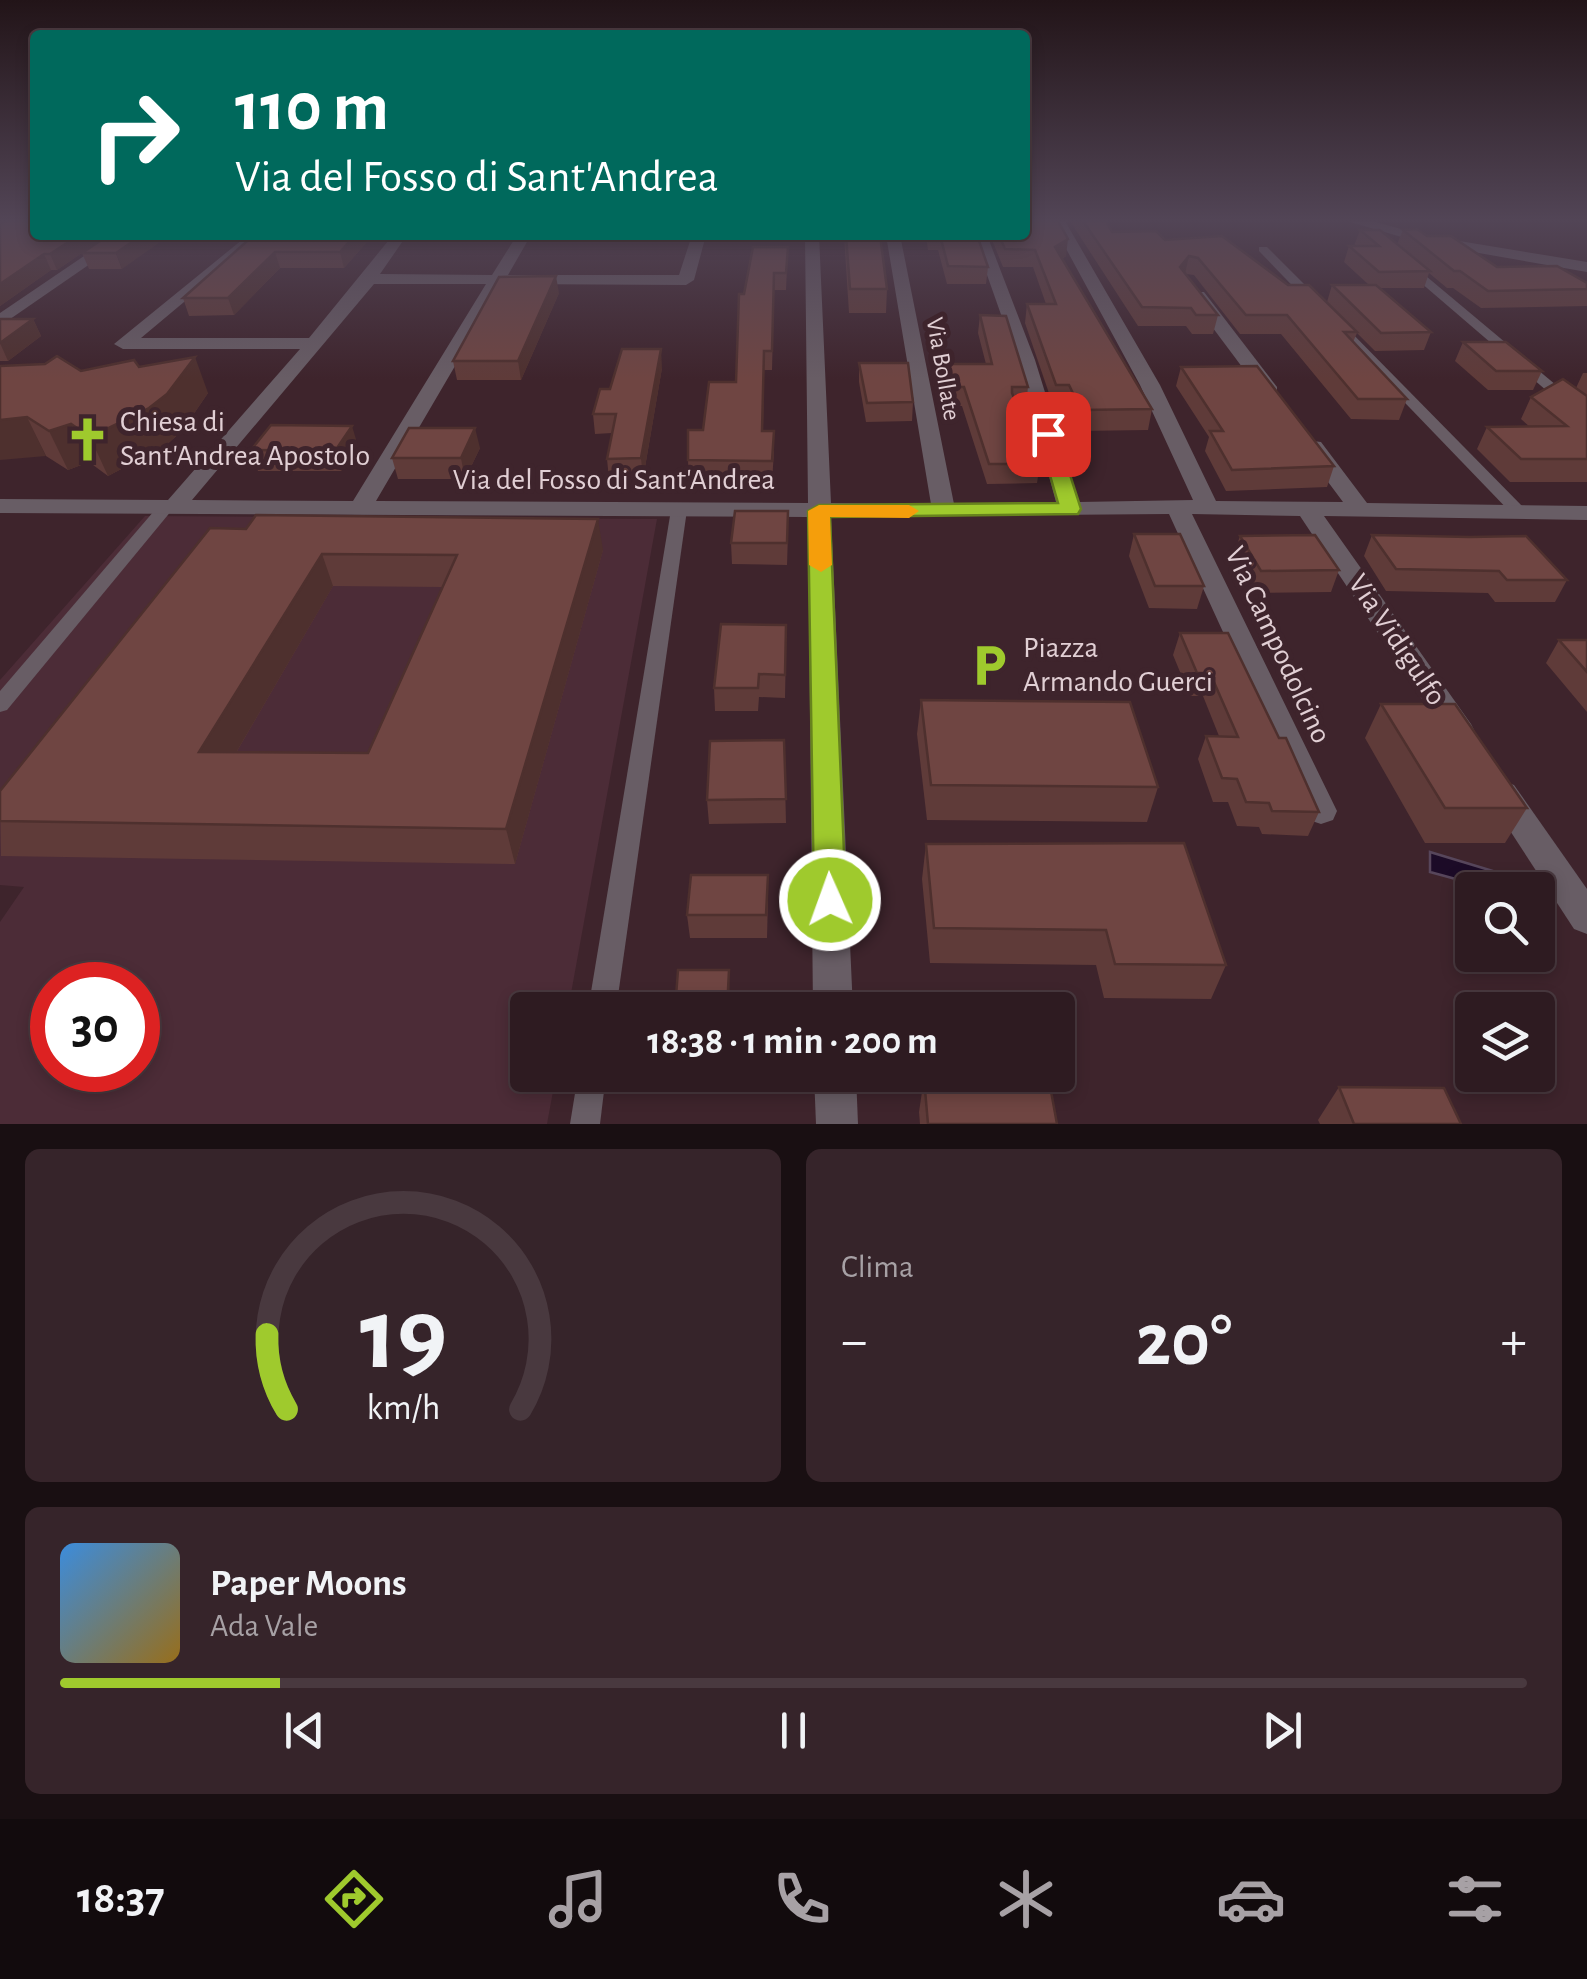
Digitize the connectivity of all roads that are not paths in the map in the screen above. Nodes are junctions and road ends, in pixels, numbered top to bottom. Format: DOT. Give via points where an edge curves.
graph roads {
  1 [pos="70,273"];
  2 [pos="210,273"];
  3 [pos="373,273"];
  4 [pos="502,273"];
  5 [pos="688,273"];
  6 [pos="813,273"];
  7 [pos="900,273"];
  8 [pos="994,273"];
  9 [pos="1087,273"];
  10 [pos="1287,273"];
  11 [pos="1417,273"];
  12 [pos="369,279"];
  13 [pos="498,280"];
  14 [pos="1188,282"];
  15 [pos="0,321"];
  16 [pos="314,344"];
  17 [pos="1587,418"];
  18 [pos="0,506"];
  19 [pos="170,507"];
  20 [pos="1176,507"];
  21 [pos="360,508"];
  22 [pos="1208,508"];
  23 [pos="1070,509"];
  24 [pos="679,510"];
  25 [pos="1309,510"];
  26 [pos="819,511"];
  27 [pos="944,511"];
  28 [pos="1361,511"];
  29 [pos="1520,513"];
  30 [pos="1587,513"];
  31 [pos="0,705"];
  32 [pos="1321,811"];
  33 [pos="1587,918"];
  34 [pos="605,992"];
  35 [pos="832,992"];
  36 [pos="590,1092"];
  37 [pos="836,1092"];
  38 [pos="585,1124"];
  39 [pos="837,1124"];
  1 -- 15 [label="street"];
  2 -- 16 [label="street" via="123,344"];
  3 -- 12 [label="street"];
  4 -- 13 [label="street"];
  5 -- 13 [label="street" via="686,280"];
  6 -- 26 [label="street"];
  7 -- 27 [label="street, Via Bollate"];
  8 -- 23 [label="street"];
  9 -- 22 [label="street"];
  10 -- 29 [label="lane"];
  11 -- 17 [label="lane"];
  12 -- 13 [label="street"];
  12 -- 16 [label="street"];
  13 -- 21 [label="street"];
  14 -- 28 [label="street"];
  16 -- 19 [label="street"];
  18 -- 19 [label="street, Via del Fosso di Sant'Andrea"];
  19 -- 21 [label="street, Via del Fosso di Sant'Andrea"];
  19 -- 31 [label="lane"];
  20 -- 22 [label="street, Via del Fosso di Sant'Andrea"];
  20 -- 23 [label="street, Via del Fosso di Sant'Andrea"];
  20 -- 32 [label="street, Via Campodolcino"];
  21 -- 24 [label="street, Via del Fosso di Sant'Andrea"];
  22 -- 25 [label="street, Via del Fosso di Sant'Andrea"];
  23 -- 27 [label="street, Via del Fosso di Sant'Andrea"];
  24 -- 26 [label="street, Via del Fosso di Sant'Andrea"];
  24 -- 34 [label="lane"];
  25 -- 28 [label="street, Via del Fosso di Sant'Andrea"];
  25 -- 33 [label="street, Via Vidigulfo"];
  26 -- 27 [label="street, Via del Fosso di Sant'Andrea"];
  26 -- 35 [label="street"];
  28 -- 29 [label="street, Via del Fosso di Sant'Andrea"];
  29 -- 30 [label="street, Via del Fosso di Sant'Andrea"];
  36 -- 38 [label="lane"];
  37 -- 39 [label="street"];
}
